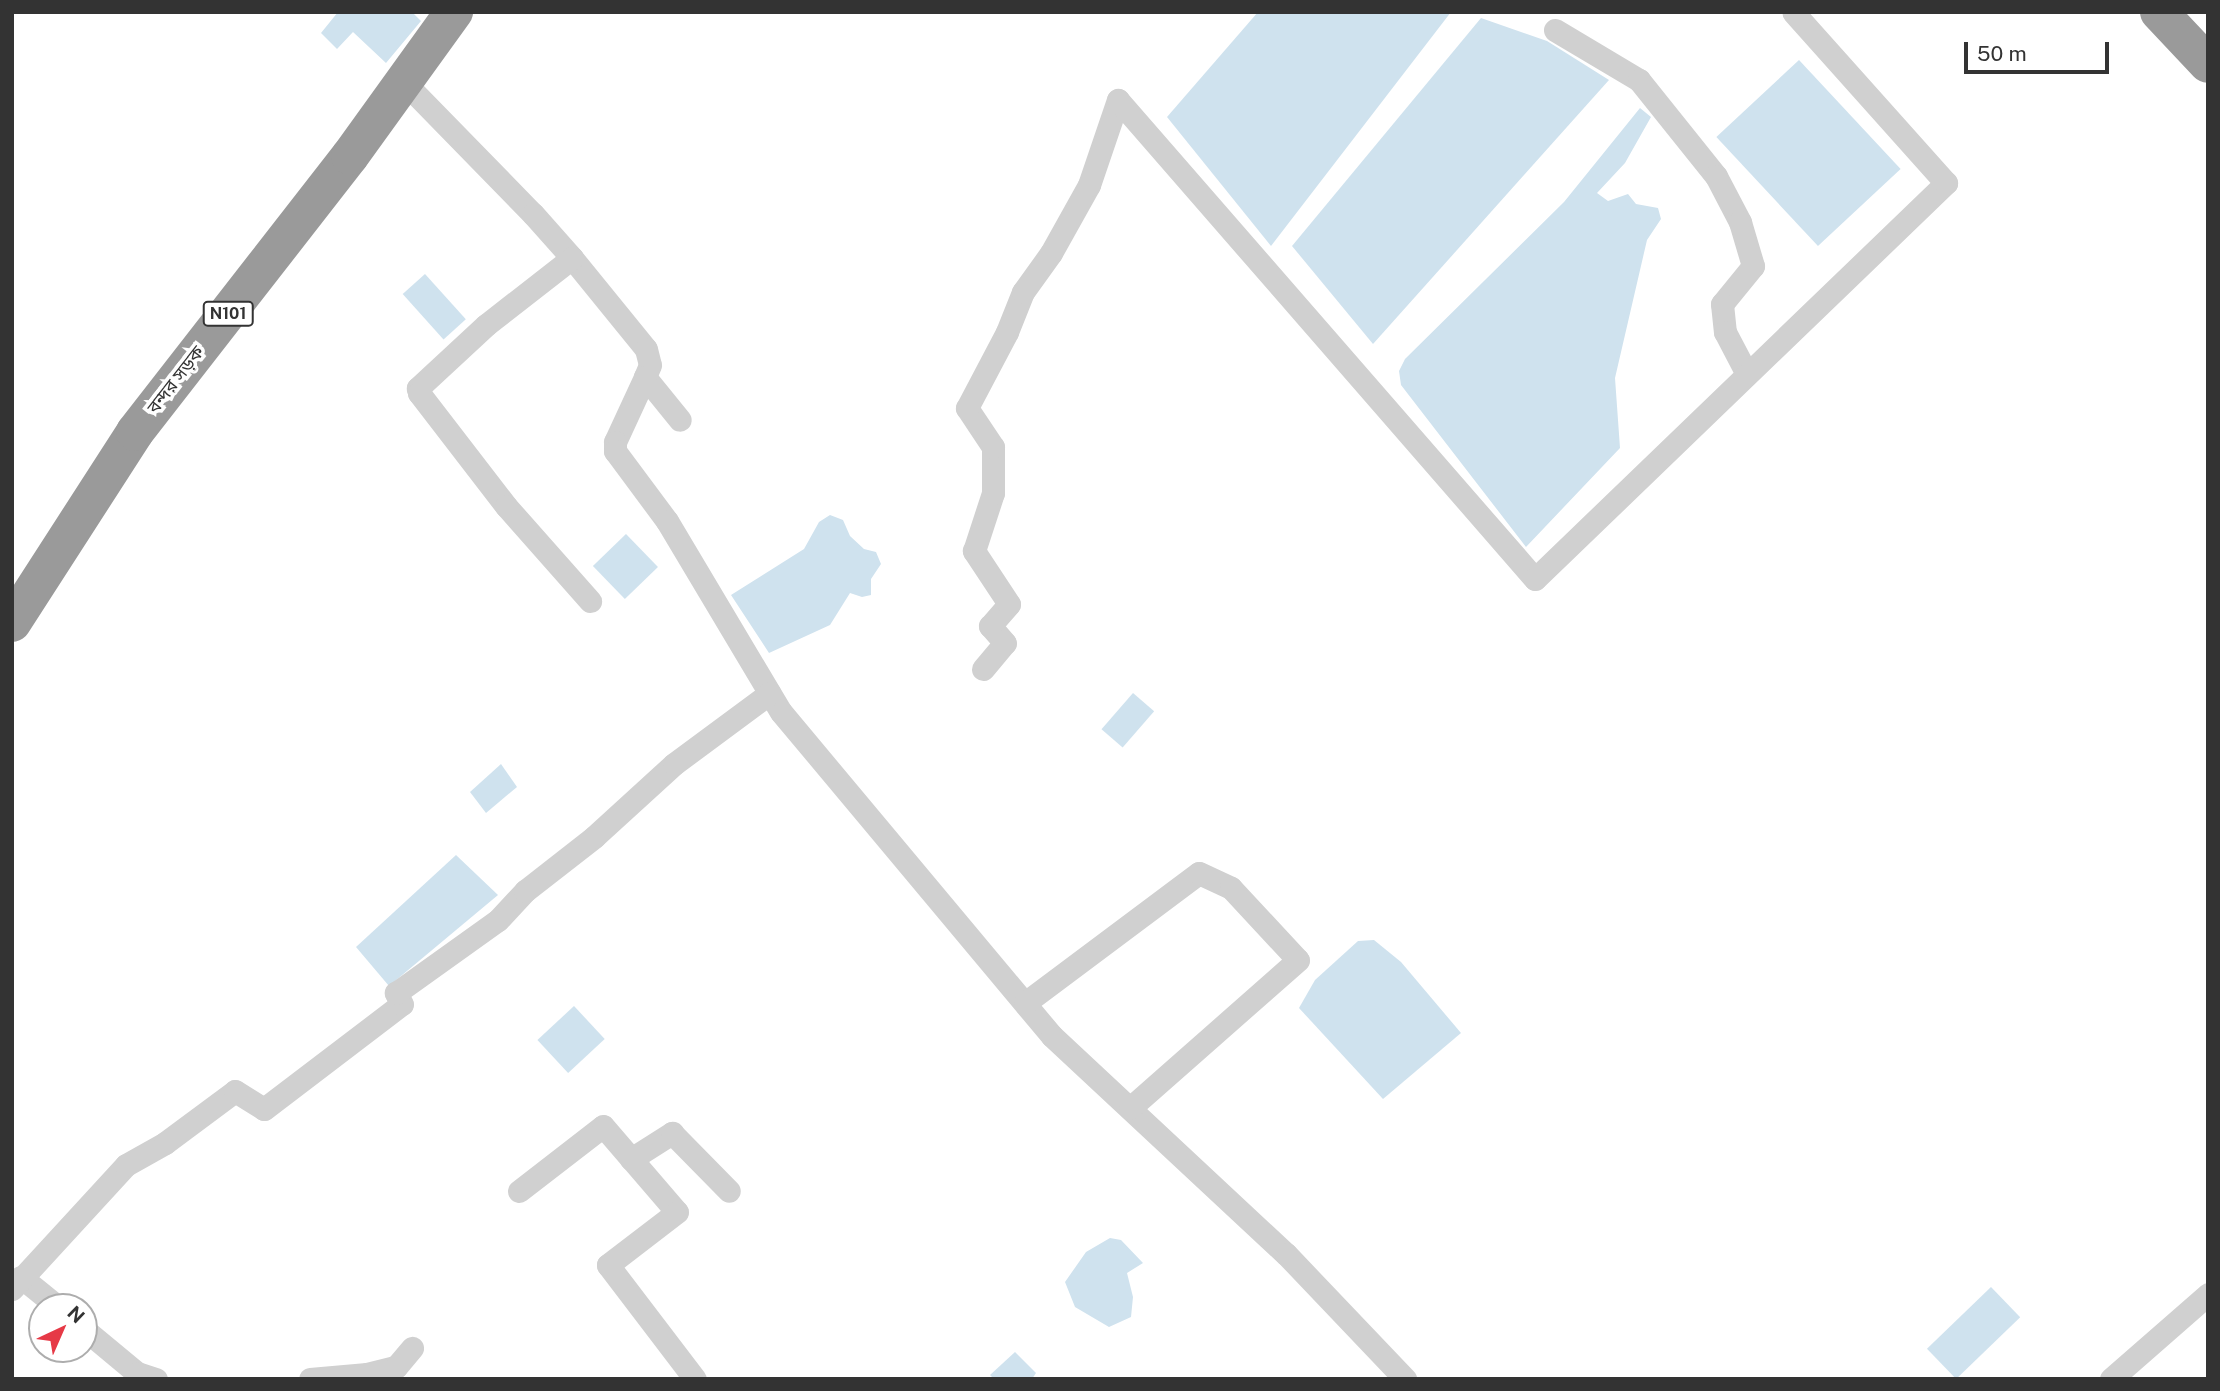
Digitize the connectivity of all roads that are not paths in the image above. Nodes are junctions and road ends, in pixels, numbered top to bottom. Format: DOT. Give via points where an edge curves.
graph roads {
  1 [pos="454,12"];
  2 [pos="1793,12"];
  3 [pos="2158,12"];
  4 [pos="1555,30"];
  5 [pos="2208,64"];
  6 [pos="405,83"];
  7 [pos="572,258"];
  8 [pos="1747,374"];
  9 [pos="645,377"];
  10 [pos="680,419"];
  11 [pos="590,601"];
  12 [pos="12,623"];
  13 [pos="983,670"];
  14 [pos="770,693"];
  15 [pos="1025,1003"];
  16 [pos="1130,1108"];
  17 [pos="631,1159"];
  18 [pos="519,1191"];
  19 [pos="729,1191"];
  20 [pos="17,1283"];
  21 [pos="34,1293"];
  22 [pos="2208,1294"];
  23 [pos="98,1341"];
  24 [pos="412,1348"];
  25 [pos="156,1379"];
  26 [pos="310,1379"];
  27 [pos="695,1379"];
  28 [pos="1405,1379"];
  29 [pos="2111,1379"];
  1 -- 6 [label="highway, বন্দর সড়ক / N101"];
  2 -- 8 [label="street" via="1946,183"];
  3 -- 5 [label="highway"];
  4 -- 8 [label="street" via="1639,80 1716,176 1740,222 1753,266 1722,304 1726,332"];
  6 -- 7 [label="street"];
  6 -- 12 [label="highway, বন্দর সড়ক / N101" via="135,432"];
  7 -- 9 [label="street" via="646,349 650,365"];
  7 -- 11 [label="street" via="486,325 418,388 506,506"];
  8 -- 13 [label="street" via="1535,579 1118,100 1088,185 1051,253 1023,292 967,408 993,447 993,493 974,551 1009,604 990,626 1005,643"];
  9 -- 10 [label="street"];
  9 -- 14 [label="street" via="615,451 667,521"];
  14 -- 15 [label="street" via="781,712"];
  14 -- 20 [label="street" via="674,764 525,891 498,920 396,993 402,1003 264,1109 235,1091 165,1143 126,1165"];
  15 -- 16 [label="street" via="1052,1035"];
  15 -- 16 [label="street" via="1199,873 1231,888 1298,960"];
  16 -- 28 [label="street" via="1286,1254"];
  17 -- 18 [label="street" via="603,1126"];
  17 -- 19 [label="street" via="672,1133"];
  17 -- 27 [label="street" via="677,1212 608,1265"];
  20 -- 21 [label="street"];
  22 -- 29 [label="street"];
  23 -- 25 [label="street" via="137,1373"];
  24 -- 26 [label="street" via="396,1367"];
}
